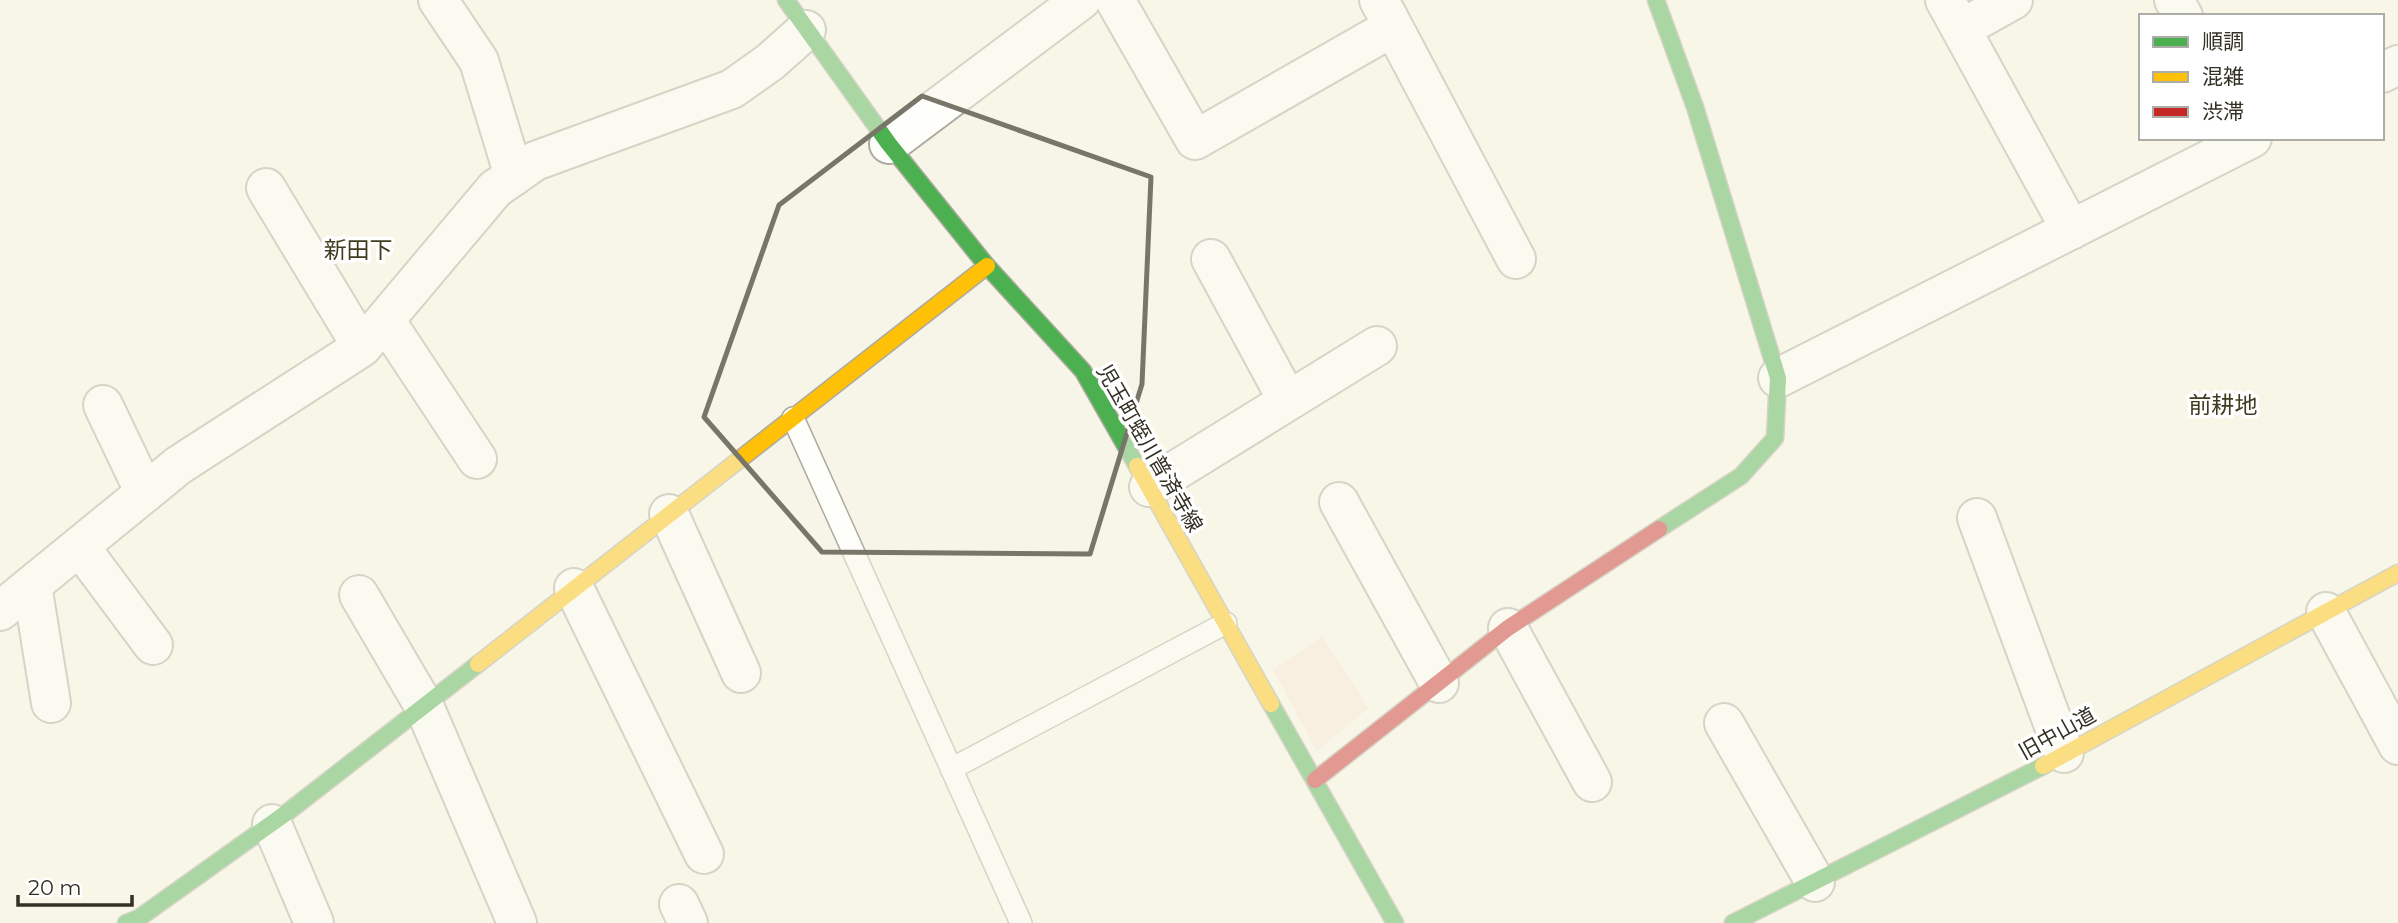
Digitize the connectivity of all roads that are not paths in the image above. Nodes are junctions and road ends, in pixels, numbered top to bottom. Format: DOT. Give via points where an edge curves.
graph roads {
  1 [pos="438,0"];
  2 [pos="1081,0"];
  3 [pos="1115,0"];
  4 [pos="1656,0"];
  5 [pos="2013,0"];
  6 [pos="1386,13"];
  7 [pos="796,15"];
  8 [pos="1953,15"];
  9 [pos="2249,140"];
  10 [pos="889,144"];
  11 [pos="514,176"];
  12 [pos="266,188"];
  13 [pos="2071,230"];
  14 [pos="1211,259"];
  15 [pos="1516,260"];
  16 [pos="987,266"];
  17 [pos="373,334"];
  18 [pos="1377,346"];
  19 [pos="1778,378"];
  20 [pos="1288,401"];
  21 [pos="103,405"];
  22 [pos="793,418"];
  23 [pos="477,459"];
  24 [pos="1149,487"];
  25 [pos="145,493"];
  26 [pos="1339,502"];
  27 [pos="669,514"];
  28 [pos="1977,518"];
  29 [pos="79,547"];
  30 [pos="2398,573"];
  31 [pos="32,585"];
  32 [pos="574,588"];
  33 [pos="359,596"];
  34 [pos="0,611"];
  35 [pos="2326,611"];
  36 [pos="1226,623"];
  37 [pos="1508,628"];
  38 [pos="153,645"];
  39 [pos="741,673"];
  40 [pos="1439,683"];
  41 [pos="51,703"];
  42 [pos="424,706"];
  43 [pos="1724,723"];
  44 [pos="2398,745"];
  45 [pos="2064,753"];
  46 [pos="951,769"];
  47 [pos="1315,780"];
  48 [pos="1592,782"];
  49 [pos="272,824"];
  50 [pos="704,854"];
  51 [pos="1815,882"];
  52 [pos="126,923"];
  53 [pos="314,923"];
  54 [pos="517,923"];
  55 [pos="1021,923"];
  56 [pos="1395,923"];
  57 [pos="1733,923"];
  1 -- 11 [label="street" via="479,61"];
  2 -- 10 [label="street"];
  3 -- 6 [label="street" via="1195,140"];
  4 -- 19 [label="street" via="1695,107"];
  5 -- 8 [label="street"];
  6 -- 15 [label="street"];
  7 -- 10 [label="street, 児玉町蛭川普済寺線"];
  7 -- 11 [label="street" via="770,62 732,89 535,161"];
  8 -- 13 [label="street"];
  9 -- 13 [label="street"];
  10 -- 16 [label="street, 児玉町蛭川普済寺線"];
  11 -- 17 [label="street" via="495,188"];
  12 -- 17 [label="street"];
  13 -- 19 [label="street"];
  14 -- 20 [label="street"];
  16 -- 22 [label="street"];
  16 -- 24 [label="street, 児玉町蛭川普済寺線" via="1083,371"];
  17 -- 23 [label="street"];
  17 -- 25 [label="street" via="179,465"];
  18 -- 20 [label="street"];
  19 -- 37 [label="street" via="1774,438 1741,476"];
  20 -- 24 [label="street"];
  21 -- 25 [label="street"];
  22 -- 27 [label="street"];
  22 -- 46 [label="lane"];
  24 -- 36 [label="street, 児玉町蛭川普済寺線"];
  25 -- 29 [label="street"];
  26 -- 40 [label="street"];
  27 -- 32 [label="street"];
  27 -- 39 [label="street"];
  28 -- 45 [label="street"];
  29 -- 31 [label="street"];
  29 -- 38 [label="street"];
  30 -- 35 [label="street, 旧中山道"];
  31 -- 34 [label="street"];
  31 -- 41 [label="street"];
  32 -- 42 [label="street"];
  32 -- 50 [label="street"];
  33 -- 42 [label="street"];
  35 -- 44 [label="street"];
  35 -- 45 [label="street, 旧中山道"];
  36 -- 46 [label="lane"];
  36 -- 47 [label="street, 児玉町蛭川普済寺線"];
  37 -- 40 [label="street"];
  37 -- 48 [label="street"];
  40 -- 47 [label="street"];
  42 -- 49 [label="street"];
  42 -- 54 [label="street"];
  43 -- 51 [label="street"];
  45 -- 51 [label="street, 旧中山道"];
  46 -- 55 [label="lane"];
  47 -- 56 [label="street, 児玉町蛭川普済寺線"];
  49 -- 52 [label="street"];
  49 -- 53 [label="street"];
  51 -- 57 [label="street, 旧中山道"];
}
